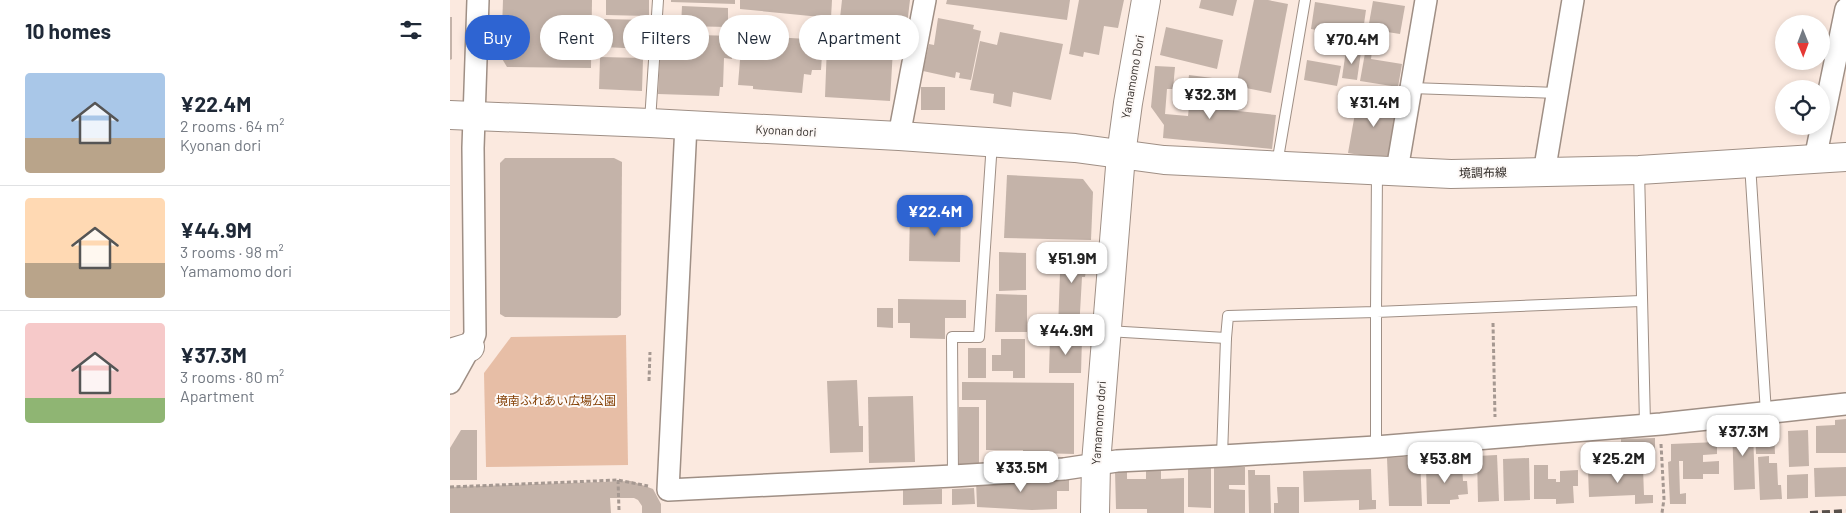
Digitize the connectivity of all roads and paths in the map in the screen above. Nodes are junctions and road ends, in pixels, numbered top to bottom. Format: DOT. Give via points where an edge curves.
graph roads {
  1 [pos="478,0"];
  2 [pos="658,0"];
  3 [pos="924,0"];
  4 [pos="1146,0"];
  5 [pos="1305,0"];
  6 [pos="1426,0"];
  7 [pos="1573,0"];
  8 [pos="1846,9"];
  9 [pos="1412,88"];
  10 [pos="1557,92"];
  11 [pos="462,116"];
  12 [pos="650,123"];
  13 [pos="686,125"];
  14 [pos="899,136"];
  15 [pos="992,142"];
  16 [pos="1121,155"];
  17 [pos="1846,157"];
  18 [pos="1815,159"];
  19 [pos="1750,163"];
  20 [pos="1276,165"];
  21 [pos="1387,170"];
  22 [pos="1639,170"];
  23 [pos="1544,173"];
  24 [pos="1641,301"];
  25 [pos="1493,307"];
  26 [pos="1376,312"];
  27 [pos="1106,331"];
  28 [pos="1226,338"];
  29 [pos="460,350"];
  30 [pos="450,383"];
  31 [pos="1846,404"];
  32 [pos="1766,413"];
  33 [pos="1653,424"];
  34 [pos="1495,438"];
  35 [pos="1376,446"];
  36 [pos="1222,456"];
  37 [pos="1096,463"];
  38 [pos="953,476"];
  39 [pos="618,480"];
  40 [pos="450,488"];
  41 [pos="668,490"];
  42 [pos="619,510"];
  43 [pos="1095,513"];
  44 [pos="1662,513"];
  1 -- 11 [label="street"];
  2 -- 12 [label="lane"];
  3 -- 14 [label="street"];
  4 -- 16 [label="street, Yamamomo Dori"];
  5 -- 20 [label="lane"];
  6 -- 9 [label="street"];
  7 -- 10 [label="street"];
  8 -- 18 [label="street"];
  9 -- 10 [label="lane"];
  9 -- 21 [label="street"];
  10 -- 23 [label="street"];
  11 -- 12 [label="street, Kyonan dori"];
  11 -- 29 [label="street" via="472,148 475,334"];
  12 -- 13 [label="street, Kyonan dori"];
  13 -- 14 [label="street, Kyonan dori"];
  13 -- 41 [label="street"];
  14 -- 15 [label="street, Kyonan dori"];
  15 -- 16 [label="street, Kyonan dori"];
  15 -- 38 [label="lane" via="979,337 952,337"];
  16 -- 20 [label="street, 境調布線"];
  16 -- 27 [label="street, Yamamomo dori"];
  17 -- 18 [label="street, 境調布線"];
  18 -- 19 [label="street, 境調布線"];
  19 -- 22 [label="street, 境調布線"];
  19 -- 32 [label="lane"];
  20 -- 21 [label="street, 境調布線"];
  21 -- 23 [label="street, 境調布線" via="1451,174"];
  21 -- 26 [label="lane"];
  22 -- 23 [label="street, 境調布線"];
  22 -- 24 [label="lane"];
  24 -- 25 [label="lane"];
  24 -- 33 [label="lane"];
  25 -- 26 [label="lane"];
  25 -- 34 [label="path"];
  26 -- 28 [label="lane" via="1228,316"];
  26 -- 35 [label="lane"];
  27 -- 28 [label="lane"];
  27 -- 37 [label="street, Yamamomo dori"];
  28 -- 36 [label="lane"];
  29 -- 30 [label="street"];
  31 -- 32 [label="street"];
  32 -- 33 [label="street"];
  33 -- 34 [label="street"];
  33 -- 44 [label="path" via="1664,499"];
  34 -- 35 [label="street"];
  35 -- 36 [label="street"];
  36 -- 37 [label="street"];
  37 -- 38 [label="street" via="1064,469"];
  37 -- 43 [label="street, Yamamomo dori"];
  38 -- 41 [label="street"];
  39 -- 40 [label="path"];
  39 -- 41 [label="path"];
  39 -- 42 [label="path"];
}
